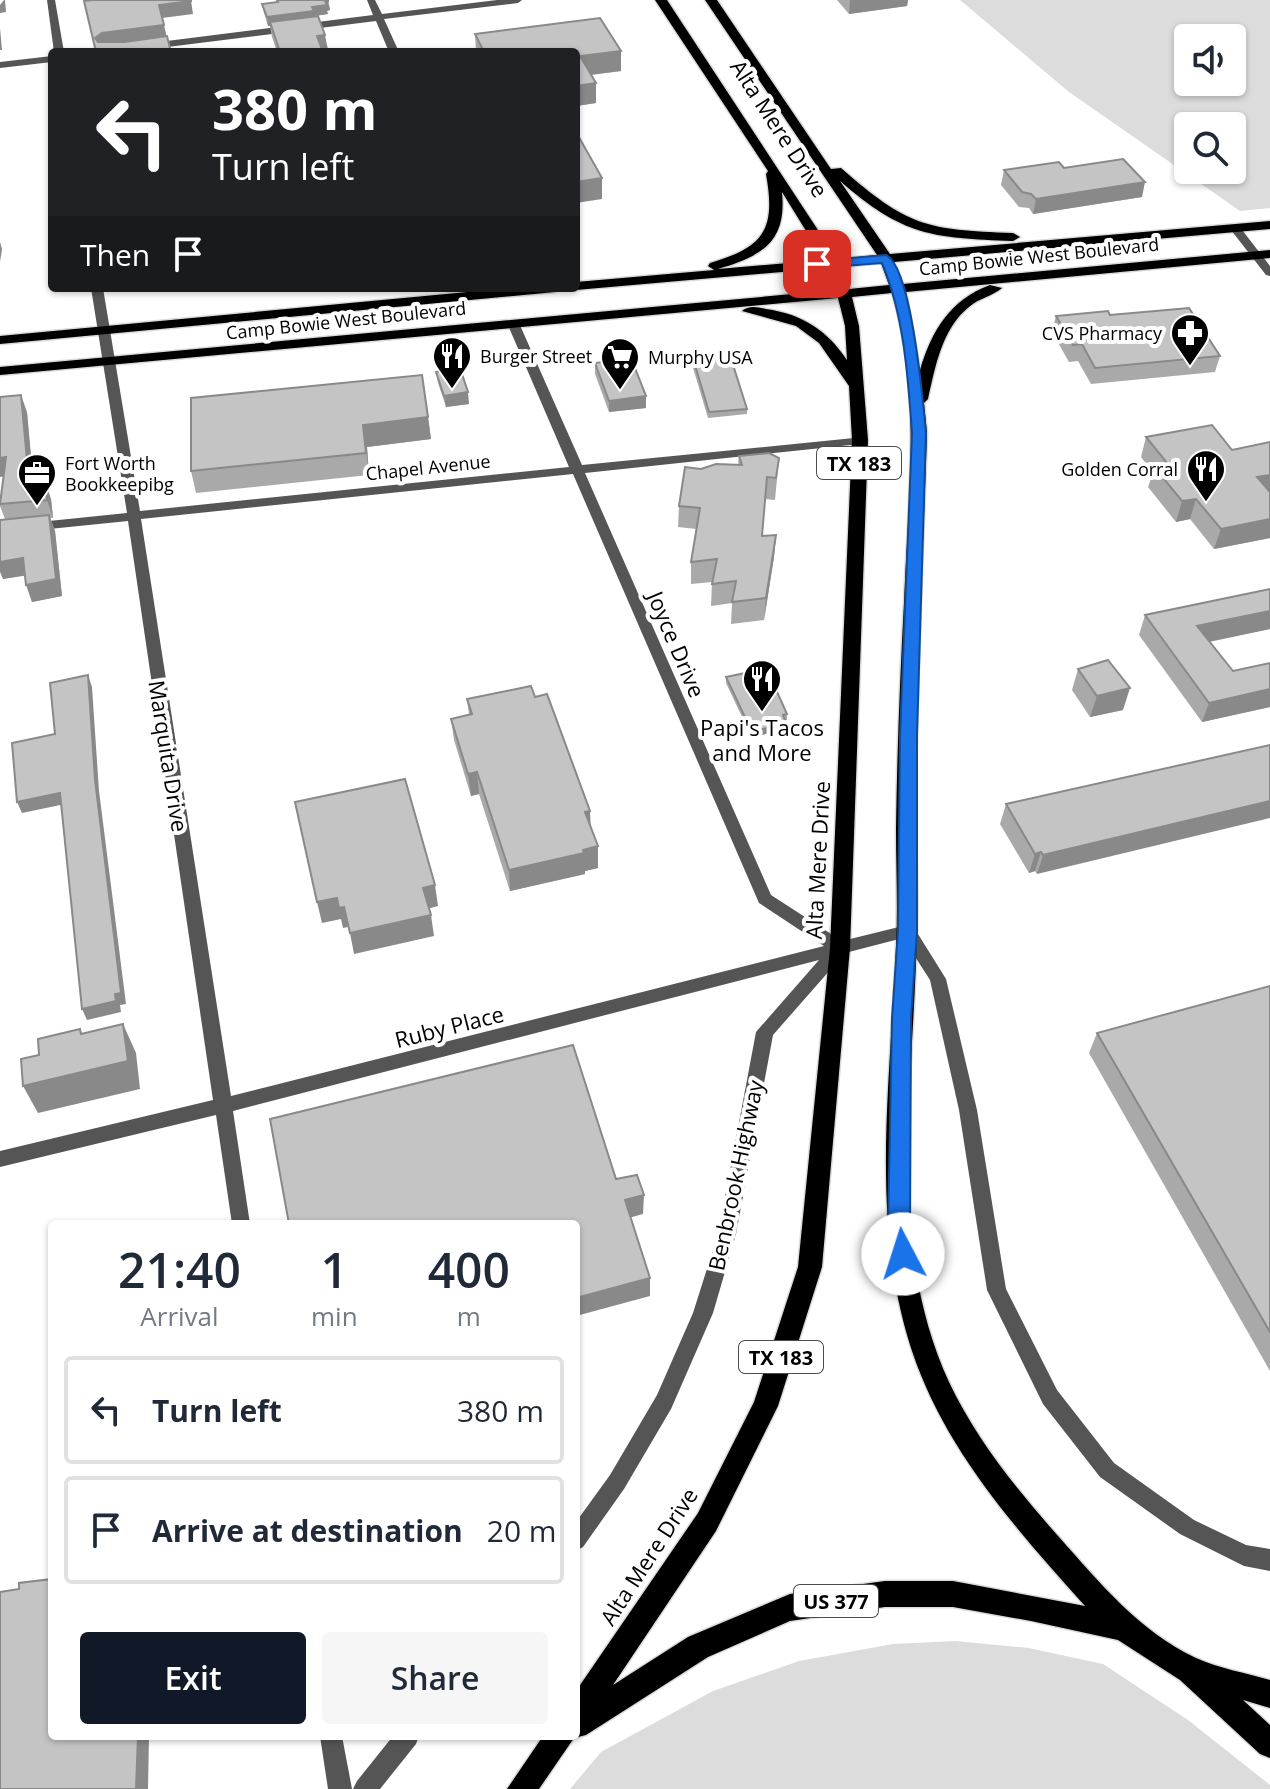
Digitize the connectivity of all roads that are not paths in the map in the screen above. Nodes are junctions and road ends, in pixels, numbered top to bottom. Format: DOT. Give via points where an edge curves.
graph roads {
  1 [pos="51,0"];
  2 [pos="371,0"];
  3 [pos="518,0"];
  4 [pos="661,0"];
  5 [pos="711,0"];
  6 [pos="379,18"];
  7 [pos="58,48"];
  8 [pos="137,48"];
  9 [pos="392,48"];
  10 [pos="48,59"];
  11 [pos="0,65"];
  12 [pos="817,156"];
  13 [pos="769,162"];
  14 [pos="1270,225"];
  15 [pos="1235,228"];
  16 [pos="1060,243"];
  17 [pos="1264,254"];
  18 [pos="886,259"];
  19 [pos="834,263"];
  20 [pos="1270,273"];
  21 [pos="1052,275"];
  22 [pos="613,282"];
  23 [pos="580,286"];
  24 [pos="899,290"];
  25 [pos="98,292"];
  26 [pos="485,292"];
  27 [pos="844,295"];
  28 [pos="549,320"];
  29 [pos="513,323"];
  30 [pos="104,331"];
  31 [pos="0,340"];
  32 [pos="111,363"];
  33 [pos="0,371"];
  34 [pos="858,389"];
  35 [pos="917,411"];
  36 [pos="860,440"];
  37 [pos="578,469"];
  38 [pos="132,516"];
  39 [pos="0,530"];
  40 [pos="907,931"];
  41 [pos="840,948"];
  42 [pos="222,1106"];
  43 [pos="0,1159"];
  44 [pos="240,1220"];
  45 [pos="580,1534"];
  46 [pos="1270,1560"];
  47 [pos="1123,1628"];
  48 [pos="1190,1670"];
  49 [pos="1270,1694"];
  50 [pos="580,1709"];
  51 [pos="580,1722"];
  52 [pos="332,1740"];
  53 [pos="405,1740"];
  54 [pos="558,1740"];
  55 [pos="1270,1744"];
  56 [pos="340,1789"];
  57 [pos="365,1789"];
  58 [pos="521,1789"];
  1 -- 7 [label="street"];
  2 -- 6 [label="street"];
  3 -- 6 [label="street"];
  4 -- 13 [label="main road, Alta Mere Drive / TX 183"];
  5 -- 12 [label="main road, Alta Mere Drive / TX 183"];
  6 -- 8 [label="street"];
  6 -- 9 [label="street"];
  10 -- 11 [label="street"];
  12 -- 16 [label="main road" via="906,223 955,234"];
  12 -- 18 [label="main road, Alta Mere Drive / TX 183"];
  13 -- 19 [label="main road, Alta Mere Drive / TX 183"];
  13 -- 22 [label="main road" via="779,214 757,249 703,269"];
  14 -- 15 [label="main road, Camp Bowie West Boulevard"];
  15 -- 16 [label="main road, Camp Bowie West Boulevard"];
  15 -- 17 [label="street"];
  16 -- 18 [label="main road, Camp Bowie West Boulevard"];
  17 -- 20 [label="street"];
  17 -- 21 [label="main road, Camp Bowie West Boulevard"];
  18 -- 19 [label="main road, Camp Bowie West Boulevard"];
  18 -- 24 [label="main road, Alta Mere Drive / TX 183"];
  19 -- 22 [label="main road, Camp Bowie West Boulevard"];
  19 -- 27 [label="main road, Alta Mere Drive / TX 183"];
  21 -- 24 [label="main road, Camp Bowie West Boulevard"];
  21 -- 35 [label="main road" via="983,291 962,302 936,338"];
  22 -- 23 [label="main road, Camp Bowie West Boulevard"];
  24 -- 27 [label="main road, Camp Bowie West Boulevard"];
  24 -- 35 [label="main road, Alta Mere Drive / TX 183"];
  25 -- 30 [label="street, Marquita Drive"];
  26 -- 30 [label="main road, Camp Bowie West Boulevard"];
  27 -- 28 [label="main road, Camp Bowie West Boulevard"];
  27 -- 34 [label="main road, Alta Mere Drive / TX 183"];
  28 -- 29 [label="main road, Camp Bowie West Boulevard"];
  28 -- 34 [label="main road" via="770,313 807,326 829,342"];
  29 -- 32 [label="main road, Camp Bowie West Boulevard"];
  29 -- 37 [label="street, Joyce Drive"];
  30 -- 31 [label="main road, Camp Bowie West Boulevard"];
  30 -- 32 [label="street, Marquita Drive"];
  32 -- 33 [label="main road, Camp Bowie West Boulevard"];
  32 -- 38 [label="street, Marquita Drive"];
  34 -- 36 [label="main road, Alta Mere Drive / TX 183"];
  35 -- 40 [label="main road, Alta Mere Drive / TX 183"];
  36 -- 37 [label="street, Chapel Avenue"];
  36 -- 41 [label="main road, Alta Mere Drive / TX 183"];
  37 -- 38 [label="street, Chapel Avenue"];
  37 -- 41 [label="street, Joyce Drive" via="765,899"];
  38 -- 39 [label="street, Chapel Avenue"];
  38 -- 42 [label="street, Marquita Drive"];
  40 -- 41 [label="street, Ruby Place"];
  40 -- 46 [label="street" via="938,979 968,1110 997,1290 1050,1397 1107,1470 1187,1527 1244,1555"];
  40 -- 47 [label="main road, Alta Mere Drive / TX 183" via="899,1232 924,1352 958,1424 1002,1492"];
  41 -- 42 [label="street, Ruby Place"];
  41 -- 45 [label="street, Benbrook Highway" via="765,1032 727,1234 703,1313 664,1402"];
  41 -- 50 [label="main road, Alta Mere Drive / TX 183" via="810,1267 765,1406 707,1522"];
  42 -- 43 [label="street, Ruby Place"];
  42 -- 44 [label="street, Marquita Drive"];
  47 -- 48 [label="main road, US 377"];
  47 -- 51 [label="main road, US 377" via="953,1594 885,1594 790,1608 698,1647"];
  48 -- 49 [label="main road, US 377"];
  48 -- 55 [label="main road"];
  52 -- 56 [label="street"];
  53 -- 57 [label="street"];
  54 -- 58 [label="main road"];
}
